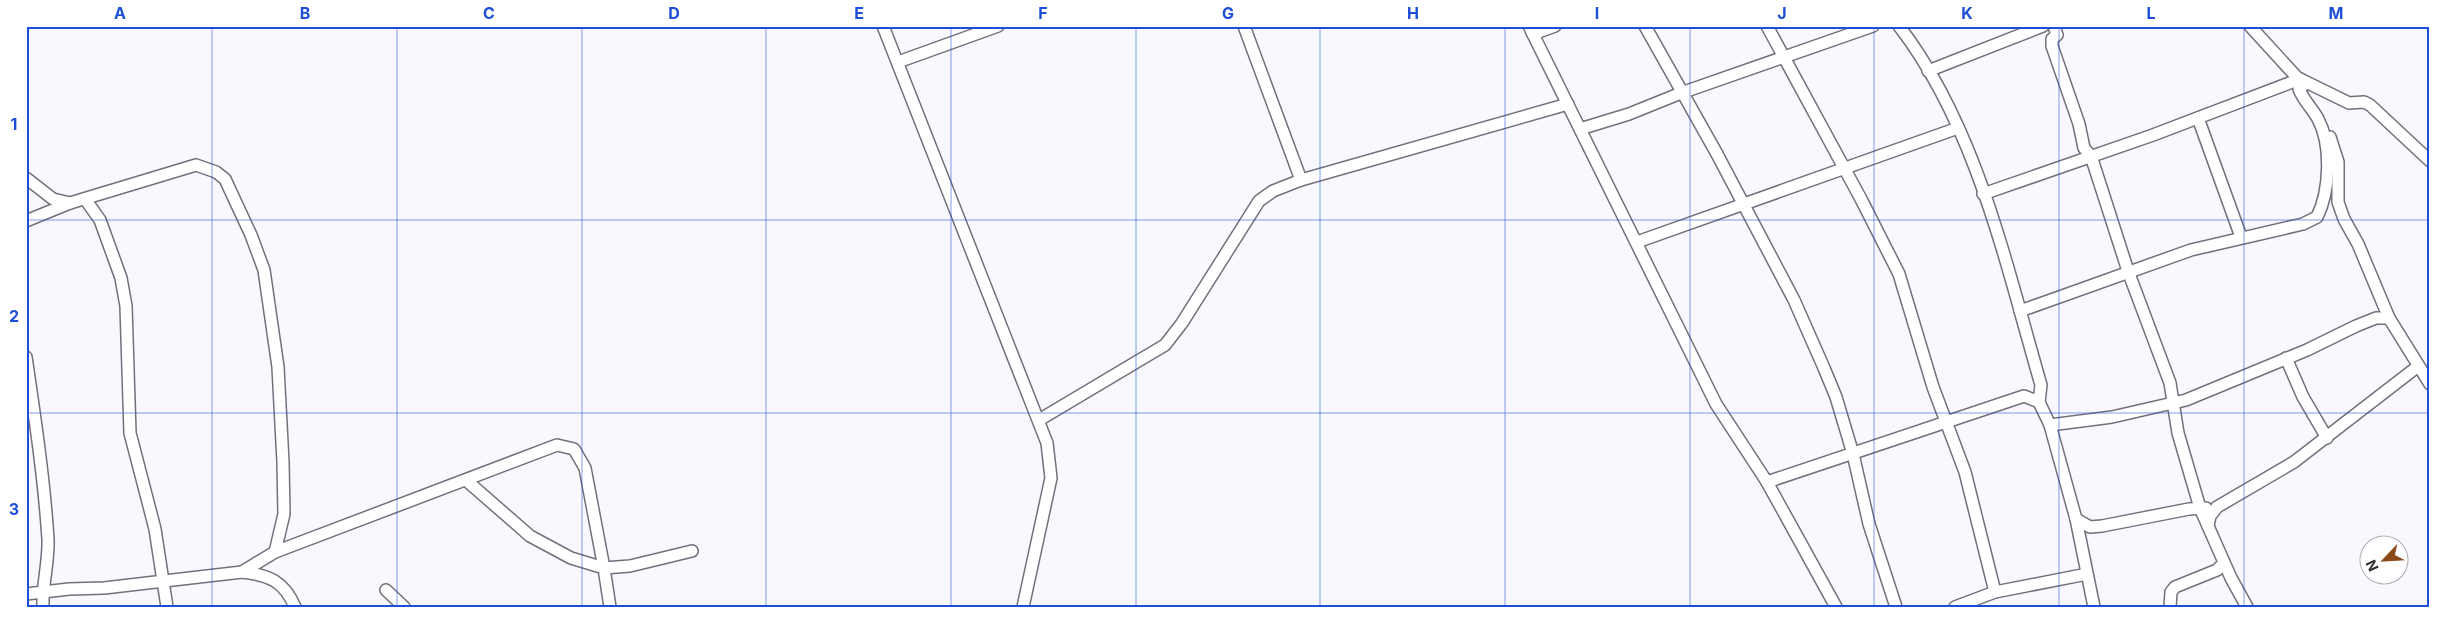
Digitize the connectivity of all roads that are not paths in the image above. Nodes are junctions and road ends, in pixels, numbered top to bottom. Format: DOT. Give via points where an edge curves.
graph roads {
  1 [pos="883,26"];
  2 [pos="998,26"];
  3 [pos="1244,26"];
  4 [pos="1555,26"];
  5 [pos="1644,26"];
  6 [pos="1767,26"];
  7 [pos="1873,26"];
  8 [pos="1899,26"];
  9 [pos="2043,26"];
  10 [pos="2054,26"];
  11 [pos="2250,26"];
  12 [pos="1531,30"];
  13 [pos="1785,58"];
  14 [pos="898,62"];
  15 [pos="1928,71"];
  16 [pos="2300,79"];
  17 [pos="1681,93"];
  18 [pos="1568,104"];
  19 [pos="2198,118"];
  20 [pos="1580,128"];
  21 [pos="1958,128"];
  22 [pos="2091,156"];
  23 [pos="2430,160"];
  24 [pos="1845,169"];
  25 [pos="26,178"];
  26 [pos="1301,180"];
  27 [pos="1983,194"];
  28 [pos="85,199"];
  29 [pos="70,203"];
  30 [pos="1744,204"];
  31 [pos="26,221"];
  32 [pos="2241,237"];
  33 [pos="1636,242"];
  34 [pos="2128,271"];
  35 [pos="2020,311"];
  36 [pos="2389,318"];
  37 [pos="26,357"];
  38 [pos="2286,358"];
  39 [pos="2417,367"];
  40 [pos="2430,384"];
  41 [pos="2039,402"];
  42 [pos="2174,403"];
  43 [pos="1039,420"];
  44 [pos="1947,423"];
  45 [pos="2050,425"];
  46 [pos="2327,438"];
  47 [pos="1853,454"];
  48 [pos="467,481"];
  49 [pos="1767,482"];
  50 [pos="2217,507"];
  51 [pos="2200,508"];
  52 [pos="2076,519"];
  53 [pos="2208,526"];
  54 [pos="692,551"];
  55 [pos="275,552"];
  56 [pos="2224,562"];
  57 [pos="604,568"];
  58 [pos="242,572"];
  59 [pos="2087,574"];
  60 [pos="164,582"];
  61 [pos="386,590"];
  62 [pos="42,591"];
  63 [pos="1995,592"];
  64 [pos="26,594"];
  65 [pos="43,607"];
  66 [pos="167,607"];
  67 [pos="295,607"];
  68 [pos="404,607"];
  69 [pos="610,607"];
  70 [pos="1023,607"];
  71 [pos="1836,607"];
  72 [pos="1896,607"];
  73 [pos="1955,607"];
  74 [pos="2094,607"];
  75 [pos="2170,607"];
  76 [pos="2247,607"];
  1 -- 14 [label="street"];
  2 -- 14 [label="street"];
  3 -- 26 [label="street"];
  4 -- 12 [label="street"];
  5 -- 17 [label="street"];
  6 -- 13 [label="street"];
  7 -- 13 [label="street"];
  8 -- 15 [label="street"];
  9 -- 15 [label="street"];
  10 -- 22 [label="street" via="2057,35 2051,42 2084,148"];
  11 -- 16 [label="street"];
  12 -- 18 [label="street"];
  13 -- 17 [label="street"];
  13 -- 24 [label="street"];
  14 -- 43 [label="street"];
  15 -- 21 [label="street"];
  16 -- 19 [label="street"];
  16 -- 23 [label="street" via="2348,103 2370,105"];
  16 -- 32 [label="street" via="2298,89 2318,120 2328,159 2319,212 2308,222"];
  16 -- 36 [label="street" via="2328,128 2338,162 2338,202"];
  17 -- 20 [label="street" via="1629,114"];
  17 -- 30 [label="street"];
  18 -- 20 [label="street"];
  18 -- 26 [label="street"];
  19 -- 22 [label="street"];
  19 -- 32 [label="street"];
  20 -- 33 [label="street"];
  21 -- 24 [label="street"];
  21 -- 27 [label="street"];
  22 -- 27 [label="street"];
  22 -- 34 [label="street"];
  24 -- 30 [label="street"];
  24 -- 44 [label="street" via="1899,274"];
  25 -- 29 [label="street" via="53,199"];
  26 -- 43 [label="street" via="1273,191 1259,201 1182,323 1164,345"];
  27 -- 35 [label="street"];
  28 -- 29 [label="street"];
  28 -- 55 [label="street" via="196,165 225,179 261,261 270,305 278,367 283,462 284,514"];
  28 -- 60 [label="street" via="100,220 121,278 126,306 130,433 155,530"];
  29 -- 31 [label="street"];
  30 -- 33 [label="street"];
  30 -- 47 [label="street" via="1813,342 1836,397"];
  32 -- 34 [label="street"];
  33 -- 49 [label="street" via="1716,404"];
  34 -- 35 [label="street"];
  34 -- 42 [label="street" via="2170,383"];
  35 -- 41 [label="street" via="2041,385"];
  36 -- 38 [label="street" via="2362,323"];
  36 -- 39 [label="street"];
  37 -- 62 [label="street" via="47,515 48,557"];
  38 -- 42 [label="street"];
  38 -- 46 [label="street" via="2303,397"];
  39 -- 40 [label="street"];
  39 -- 46 [label="street"];
  41 -- 44 [label="street" via="2024,396"];
  41 -- 45 [label="street"];
  42 -- 45 [label="street" via="2088,421"];
  42 -- 51 [label="street" via="2178,433"];
  43 -- 70 [label="street" via="1047,443 1051,478"];
  44 -- 47 [label="street"];
  44 -- 63 [label="street" via="1965,472"];
  45 -- 52 [label="street"];
  46 -- 50 [label="street" via="2263,482"];
  47 -- 49 [label="street"];
  47 -- 72 [label="street" via="1869,524"];
  48 -- 55 [label="street"];
  48 -- 57 [label="street" via="530,536 571,558"];
  48 -- 57 [label="street" via="557,445 574,450 585,468"];
  49 -- 71 [label="street"];
  50 -- 51 [label="street"];
  50 -- 53 [label="street"];
  51 -- 52 [label="street" via="2102,526 2090,527"];
  51 -- 53 [label="street"];
  52 -- 59 [label="street"];
  53 -- 56 [label="street"];
  54 -- 57 [label="street" via="630,566"];
  55 -- 58 [label="street"];
  56 -- 75 [label="street" via="2217,570 2175,587 2171,592"];
  56 -- 76 [label="street"];
  57 -- 69 [label="street"];
  58 -- 60 [label="street"];
  58 -- 67 [label="street" via="265,575 277,582 290,593"];
  59 -- 63 [label="street"];
  59 -- 74 [label="street"];
  60 -- 62 [label="street"];
  60 -- 66 [label="street"];
  61 -- 68 [label="street"];
  62 -- 64 [label="street"];
  62 -- 65 [label="street"];
  63 -- 73 [label="street"];
}
